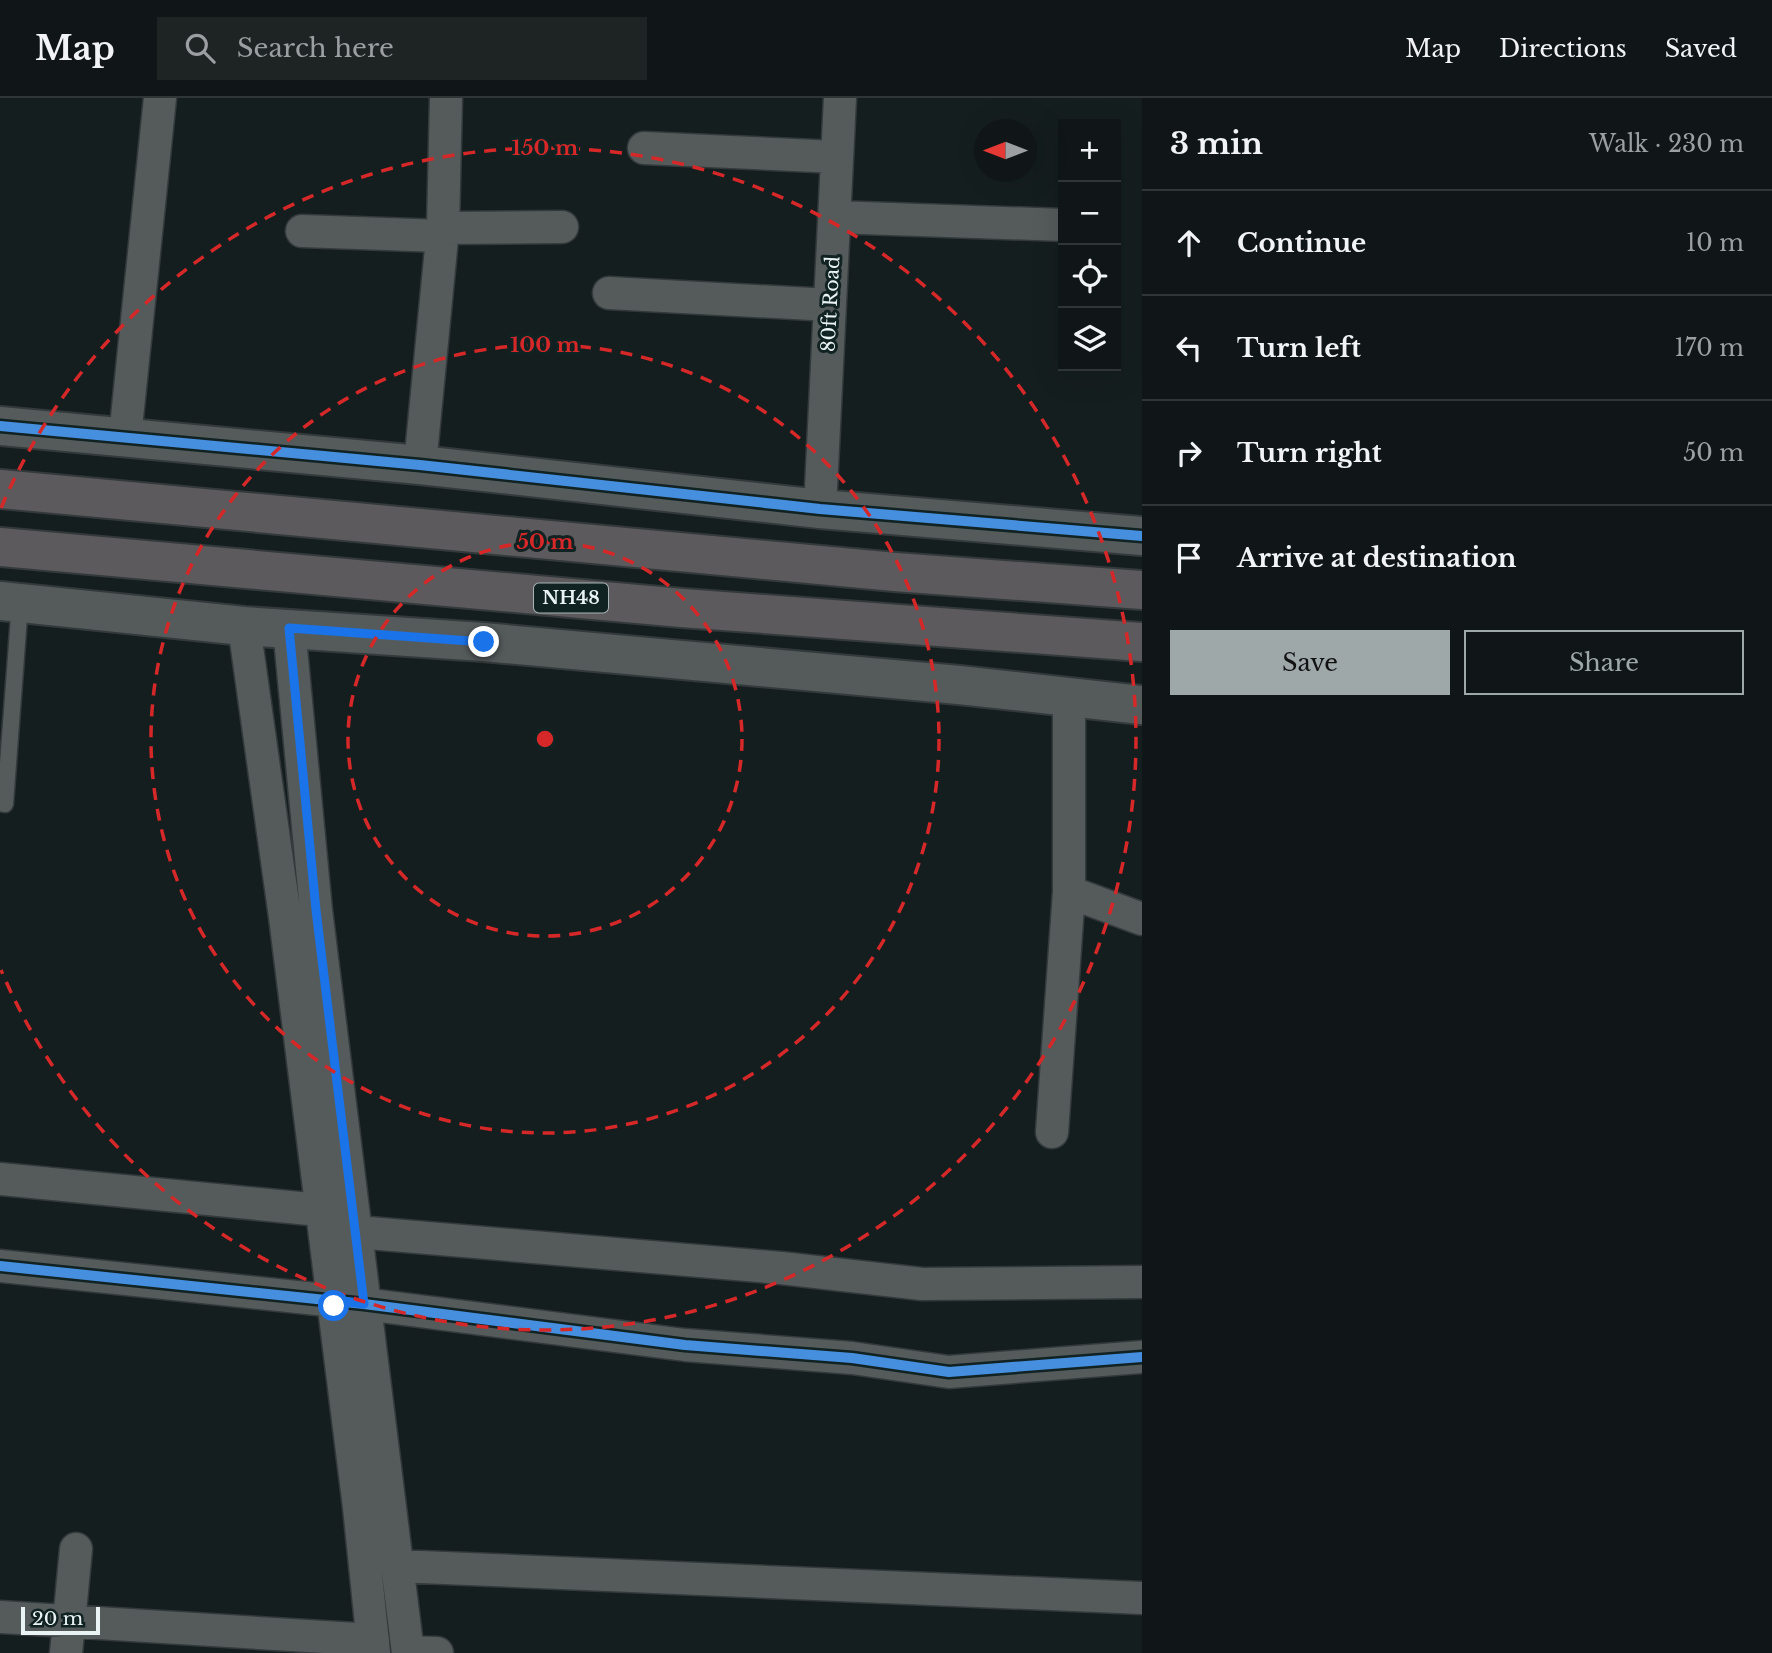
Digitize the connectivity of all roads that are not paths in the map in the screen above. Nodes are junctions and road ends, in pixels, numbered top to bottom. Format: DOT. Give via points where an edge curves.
graph roads {
  1 [pos="160,98"];
  2 [pos="446,98"];
  3 [pos="840,98"];
  4 [pos="644,149"];
  5 [pos="837,157"];
  6 [pos="834,217"];
  7 [pos="1058,225"];
  8 [pos="562,227"];
  9 [pos="302,231"];
  10 [pos="442,232"];
  11 [pos="609,293"];
  12 [pos="830,305"];
  13 [pos="0,426"];
  14 [pos="125,437"];
  15 [pos="420,465"];
  16 [pos="0,489"];
  17 [pos="820,509"];
  18 [pos="1142,536"];
  19 [pos="0,547"];
  20 [pos="1142,590"];
  21 [pos="10,602"];
  22 [pos="244,626"];
  23 [pos="289,628"];
  24 [pos="1142,642"];
  25 [pos="1069,697"];
  26 [pos="1142,705"];
  27 [pos="6,718"];
  28 [pos="0,803"];
  29 [pos="1069,892"];
  30 [pos="1142,919"];
  31 [pos="1052,1132"];
  32 [pos="0,1180"];
  33 [pos="320,1210"];
  34 [pos="356,1232"];
  35 [pos="0,1266"];
  36 [pos="1142,1282"];
  37 [pos="333,1300"];
  38 [pos="364,1304"];
  39 [pos="1142,1357"];
  40 [pos="76,1549"];
  41 [pos="397,1566"];
  42 [pos="1142,1598"];
  43 [pos="0,1617"];
  44 [pos="69,1621"];
  45 [pos="374,1646"];
  46 [pos="66,1653"];
  47 [pos="418,1653"];
  1 -- 14 [label="street"];
  2 -- 10 [label="street"];
  3 -- 5 [label="street, 80ft Road"];
  4 -- 5 [label="street"];
  5 -- 6 [label="street, 80ft Road"];
  6 -- 7 [label="street"];
  6 -- 12 [label="street, 80ft Road"];
  8 -- 10 [label="street"];
  9 -- 10 [label="street"];
  10 -- 15 [label="street"];
  11 -- 12 [label="street"];
  12 -- 17 [label="street, 80ft Road"];
  13 -- 14 [label="street"];
  14 -- 15 [label="street"];
  15 -- 17 [label="street"];
  16 -- 20 [label="highway" via="895,572"];
  17 -- 18 [label="street"];
  19 -- 24 [label="highway, NH48" via="681,608"];
  21 -- 22 [label="street"];
  21 -- 27 [label="lane"];
  22 -- 23 [label="street"];
  22 -- 33 [label="street"];
  23 -- 25 [label="street"];
  23 -- 34 [label="street" via="316,910"];
  25 -- 26 [label="street"];
  25 -- 29 [label="street"];
  27 -- 28 [label="lane" via="5,804"];
  29 -- 30 [label="street"];
  29 -- 31 [label="street"];
  32 -- 33 [label="street"];
  33 -- 37 [label="street"];
  34 -- 36 [label="street" via="922,1284"];
  34 -- 38 [label="street"];
  35 -- 37 [label="street"];
  37 -- 38 [label="street"];
  37 -- 45 [label="street"];
  38 -- 39 [label="street" via="949,1372"];
  38 -- 41 [label="street"];
  40 -- 44 [label="street"];
  41 -- 42 [label="street"];
  41 -- 47 [label="street"];
  43 -- 44 [label="street"];
  44 -- 45 [label="street"];
  44 -- 46 [label="street"];
}
